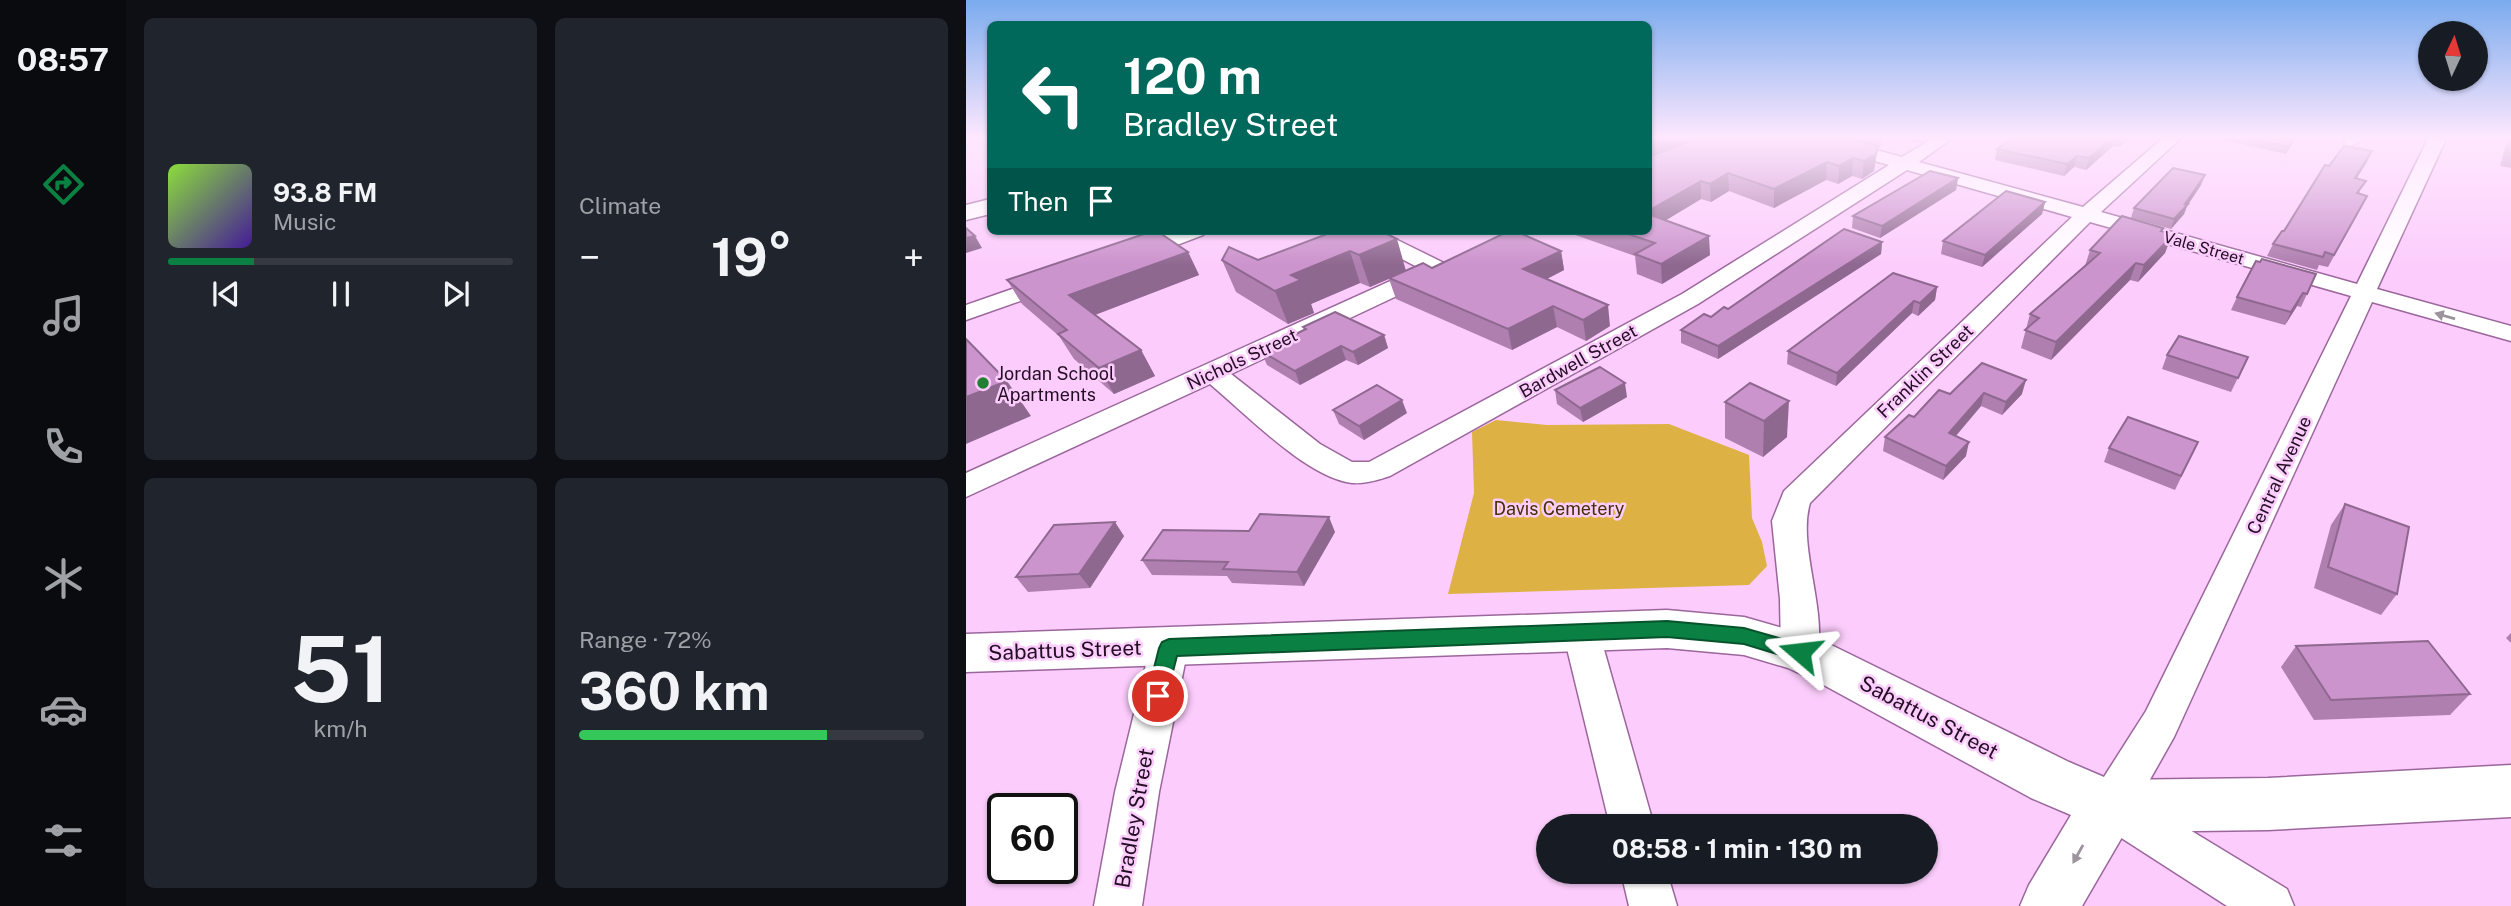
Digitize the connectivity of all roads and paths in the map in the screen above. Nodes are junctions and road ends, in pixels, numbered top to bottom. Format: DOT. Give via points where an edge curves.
graph roads {
  1 [pos="1875,181"];
  2 [pos="1968,181"];
  3 [pos="2124,181"];
  4 [pos="2417,181"];
  5 [pos="987,207"];
  6 [pos="966,213"];
  7 [pos="2086,215"];
  8 [pos="1185,235"];
  9 [pos="1374,235"];
  10 [pos="1119,258"];
  11 [pos="1081,272"];
  12 [pos="2365,293"];
  13 [pos="966,313"];
  14 [pos="2511,334"];
  15 [pos="1212,372"];
  16 [pos="966,486"];
  17 [pos="1581,632"];
  18 [pos="1169,648"];
  19 [pos="1800,652"];
  20 [pos="966,653"];
  21 [pos="2511,791"];
  22 [pos="2111,806"];
  23 [pos="1629,814"];
  24 [pos="1647,884"];
  25 [pos="1118,906"];
  26 [pos="1653,906"];
  27 [pos="2050,906"];
  28 [pos="2270,906"];
  1 -- 15 [label="street, Bardwell Street" via="1690,299 1370,472 1344,472 1313,453"];
  2 -- 7 [label="street, Vale Street"];
  3 -- 7 [label="street, Franklin Street"];
  4 -- 12 [label="street, Central Avenue"];
  5 -- 6 [label="main road"];
  7 -- 12 [label="street, Vale Street"];
  7 -- 19 [label="street, Franklin Street" via="1796,499 1788,522"];
  8 -- 10 [label="street"];
  9 -- 15 [label="street, Nichols Street" via="1448,263"];
  11 -- 13 [label="street"];
  14 -- 12 [label="street, Vale Street, one-way"];
  12 -- 22 [label="street, Central Avenue" via="2160,724"];
  15 -- 16 [label="street, Nichols Street"];
  17 -- 18 [label="main road, Sabattus Street"];
  17 -- 19 [label="main road, Sabattus Street" via="1667,629 1744,636"];
  17 -- 23 [label="street"];
  18 -- 20 [label="main road, Sabattus Street"];
  18 -- 25 [label="street, Bradley Street"];
  19 -- 22 [label="main road, Sabattus Street" via="2050,780"];
  21 -- 22 [label="main road, Sabattus Street" via="2268,804"];
  22 -- 27 [label="main road, one-way"];
  22 -- 28 [label="street"];
  24 -- 26 [label="street"];
}
